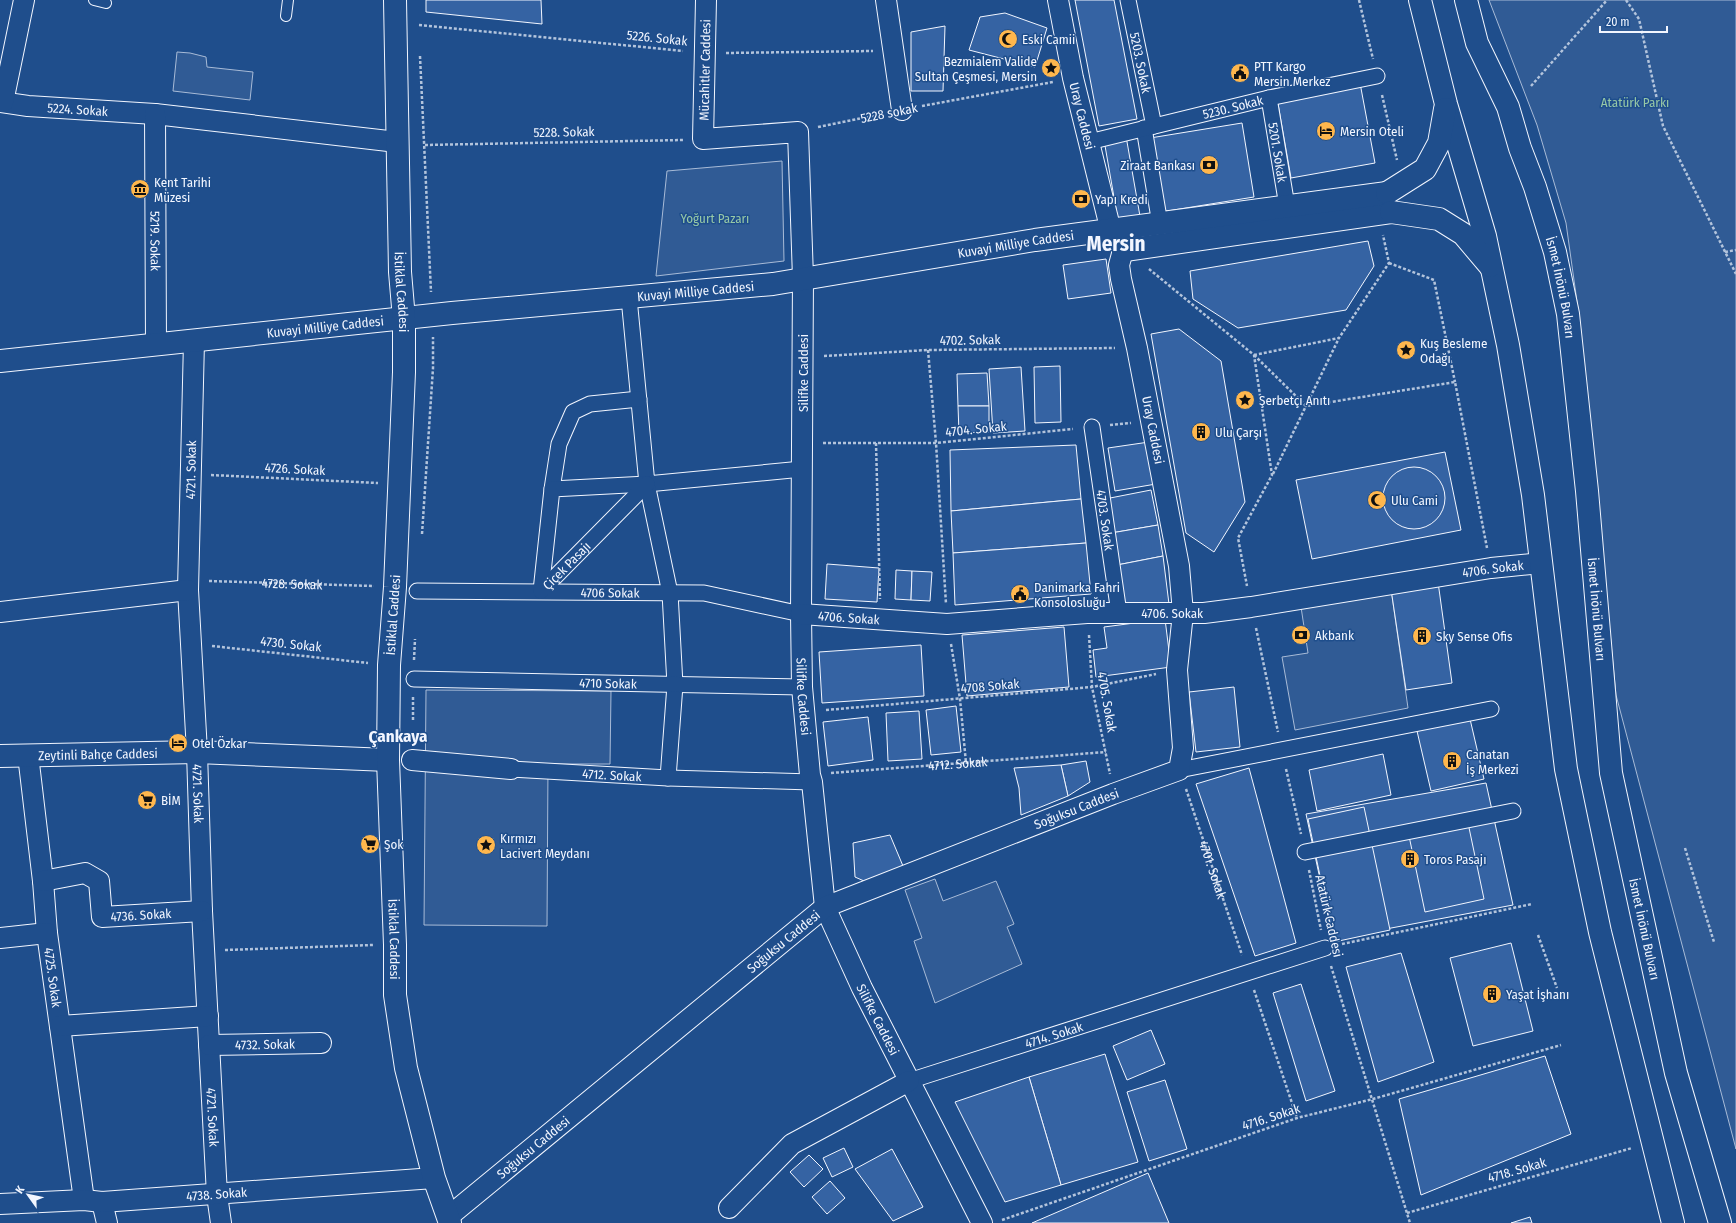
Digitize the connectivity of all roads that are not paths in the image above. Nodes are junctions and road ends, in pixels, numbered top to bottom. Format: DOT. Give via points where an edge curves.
graph roads {
  1 [pos="24,0"];
  2 [pos="94,0"];
  3 [pos="288,0"];
  4 [pos="395,0"];
  5 [pos="706,0"];
  6 [pos="886,0"];
  7 [pos="1058,0"];
  8 [pos="1128,0"];
  9 [pos="1420,0"];
  10 [pos="1466,0"];
  11 [pos="106,3"];
  12 [pos="286,16"];
  13 [pos="1377,76"];
  14 [pos="1269,98"];
  15 [pos="1,102"];
  16 [pos="1446,104"];
  17 [pos="902,110"];
  18 [pos="155,114"];
  19 [pos="1149,127"];
  20 [pos="798,132"];
  21 [pos="397,142"];
  22 [pos="1089,142"];
  23 [pos="1287,206"];
  24 [pos="1386,206"];
  25 [pos="1160,224"];
  26 [pos="1110,231"];
  27 [pos="1125,250"];
  28 [pos="1492,267"];
  29 [pos="803,278"];
  30 [pos="629,298"];
  31 [pos="404,319"];
  32 [pos="194,341"];
  33 [pos="156,344"];
  34 [pos="0,361"];
  35 [pos="638,399"];
  36 [pos="1092,427"];
  37 [pos="802,469"];
  38 [pos="647,484"];
  39 [pos="552,489"];
  40 [pos="1541,563"];
  41 [pos="188,585"];
  42 [pos="417,591"];
  43 [pos="541,591"];
  44 [pos="670,593"];
  45 [pos="0,612"];
  46 [pos="1119,613"];
  47 [pos="1183,613"];
  48 [pos="801,614"];
  49 [pos="414,679"];
  50 [pos="675,685"];
  51 [pos="802,687"];
  52 [pos="1491,709"];
  53 [pos="197,752"];
  54 [pos="28,755"];
  55 [pos="0,756"];
  56 [pos="388,760"];
  57 [pos="412,760"];
  58 [pos="511,769"];
  59 [pos="1179,770"];
  60 [pos="668,778"];
  61 [pos="811,778"];
  62 [pos="1513,811"];
  63 [pos="1304,852"];
  64 [pos="43,881"];
  65 [pos="826,906"];
  66 [pos="202,911"];
  67 [pos="47,933"];
  68 [pos="0,938"];
  69 [pos="1325,948"];
  70 [pos="208,1016"];
  71 [pos="60,1026"];
  72 [pos="321,1043"];
  73 [pos="209,1045"];
  74 [pos="909,1081"];
  75 [pos="434,1178"];
  76 [pos="217,1195"];
  77 [pos="93,1201"];
  78 [pos="0,1204"];
  79 [pos="729,1208"];
  80 [pos="449,1220"];
  81 [pos="990,1222"];
  82 [pos="107,1223"];
  83 [pos="221,1223"];
  84 [pos="1673,1223"];
  85 [pos="1720,1223"];
  1 -- 15 [label="street"];
  2 -- 11 [label="lane"];
  3 -- 12 [label="lane"];
  4 -- 21 [label="main road, İstiklal Caddesi"];
  5 -- 20 [label="street, Mücahitler Caddesi" via="703,140"];
  6 -- 17 [label="street"];
  7 -- 22 [label="street, Uray Caddesi"];
  8 -- 19 [label="street, 5203. Sokak"];
  9 -- 16 [label="main road"];
  10 -- 85 [label="main road, İsmet İnönü Bulvarı" via="1477,42 1508,107 1555,252 1566,306 1587,491 1611,773 1676,1072"];
  13 -- 14 [label="street, 5230. Sokak"];
  14 -- 19 [label="street, 5230. Sokak"];
  14 -- 23 [label="street, 5201. Sokak"];
  15 -- 18 [label="street, 5224. Sokak"];
  16 -- 24 [label="main road" via="1439,143 1424,169"];
  16 -- 28 [label="main road"];
  18 -- 21 [label="street, 5224. Sokak"];
  18 -- 33 [label="street, 5219. Sokak"];
  19 -- 22 [label="street, 5230. Sokak"];
  19 -- 25 [label="street, 5203. Sokak"];
  20 -- 29 [label="street, Silifke Caddesi"];
  21 -- 31 [label="main road, İstiklal Caddesi" via="400,272"];
  22 -- 26 [label="street, Uray Caddesi"];
  23 -- 24 [label="main road, Kuvayi Milliye Caddesi"];
  23 -- 25 [label="main road, Kuvayi Milliye Caddesi"];
  24 -- 27 [label="main road"];
  24 -- 28 [label="main road" via="1438,219 1463,234"];
  25 -- 26 [label="main road, Kuvayi Milliye Caddesi"];
  26 -- 27 [label="street"];
  26 -- 29 [label="main road, Kuvayi Milliye Caddesi" via="1035,240"];
  27 -- 47 [label="street, Uray Caddesi" via="1119,265 1179,566"];
  28 -- 40 [label="main road" via="1534,495"];
  29 -- 30 [label="main road, Kuvayi Milliye Caddesi" via="773,284"];
  29 -- 37 [label="street, Silifke Caddesi"];
  30 -- 31 [label="main road, Kuvayi Milliye Caddesi"];
  30 -- 35 [label="street"];
  31 -- 32 [label="main road, Kuvayi Milliye Caddesi"];
  31 -- 56 [label="main road, İstiklal Caddesi" via="395,587 389,665"];
  32 -- 33 [label="main road, Kuvayi Milliye Caddesi"];
  32 -- 41 [label="street, 4721. Sokak"];
  33 -- 34 [label="main road, Kuvayi Milliye Caddesi"];
  35 -- 38 [label="street"];
  35 -- 39 [label="street, Çiçek Pasajı" via="590,404 573,412 559,444"];
  36 -- 46 [label="street, 4703. Sokak"];
  37 -- 38 [label="street"];
  37 -- 48 [label="street, Silifke Caddesi"];
  38 -- 39 [label="street"];
  38 -- 43 [label="street, Çiçek Pasajı"];
  38 -- 44 [label="street"];
  39 -- 43 [label="street, Çiçek Pasajı"];
  40 -- 47 [label="street, 4706. Sokak" via="1491,568 1251,607"];
  40 -- 84 [label="main road" via="1566,769 1600,932"];
  41 -- 45 [label="street"];
  41 -- 53 [label="street, 4721. Sokak"];
  42 -- 43 [label="street, 4706 Sokak"];
  43 -- 44 [label="street, 4706 Sokak"];
  44 -- 48 [label="street, 4706 Sokak" via="704,593"];
  44 -- 50 [label="street"];
  46 -- 47 [label="street, 4706. Sokak"];
  46 -- 48 [label="street, 4706. Sokak" via="1087,613 947,624"];
  47 -- 59 [label="street" via="1177,670 1183,748"];
  48 -- 51 [label="street, Silifke Caddesi"];
  49 -- 50 [label="street, 4710 Sokak"];
  50 -- 51 [label="street, 4710 Sokak"];
  50 -- 60 [label="street"];
  51 -- 61 [label="street, Silifke Caddesi"];
  52 -- 59 [label="street"];
  53 -- 54 [label="main road, Zeytinli Bahçe Caddesi"];
  53 -- 56 [label="main road, Zeytinli Bahçe Caddesi"];
  53 -- 66 [label="street, 4721. Sokak"];
  54 -- 55 [label="main road, Zeytinli Bahçe Caddesi"];
  54 -- 64 [label="street, 4725. Sokak"];
  56 -- 75 [label="main road, İstiklal Caddesi" via="395,995 406,1068"];
  57 -- 58 [label="street, 4712. Sokak"];
  58 -- 60 [label="street, 4712. Sokak"];
  59 -- 65 [label="street, Soğuksu Caddesi"];
  60 -- 61 [label="street, 4712. Sokak"];
  61 -- 65 [label="street, Silifke Caddesi"];
  62 -- 63 [label="street"];
  64 -- 66 [label="street, 4736. Sokak" via="85,873 99,881 102,917"];
  64 -- 67 [label="street, 4725. Sokak"];
  65 -- 74 [label="street, Silifke Caddesi" via="862,988"];
  65 -- 80 [label="street, Soğuksu Caddesi"];
  66 -- 70 [label="street, 4721. Sokak"];
  67 -- 68 [label="street"];
  67 -- 71 [label="street, 4725. Sokak"];
  69 -- 74 [label="street, 4714. Sokak"];
  70 -- 71 [label="street"];
  70 -- 73 [label="street, 4721. Sokak"];
  71 -- 77 [label="street, 4725. Sokak"];
  72 -- 73 [label="street, 4732. Sokak"];
  73 -- 76 [label="street, 4721. Sokak"];
  74 -- 79 [label="street, 4714. Sokak" via="792,1144"];
  74 -- 81 [label="street, Silifke Caddesi"];
  75 -- 76 [label="street, 4738. Sokak"];
  75 -- 80 [label="main road, İstiklal Caddesi"];
  76 -- 77 [label="street, 4738. Sokak"];
  76 -- 83 [label="street, 4721. Sokak"];
  77 -- 78 [label="street, 4738. Sokak"];
  77 -- 82 [label="street, 4725. Sokak"];
}
